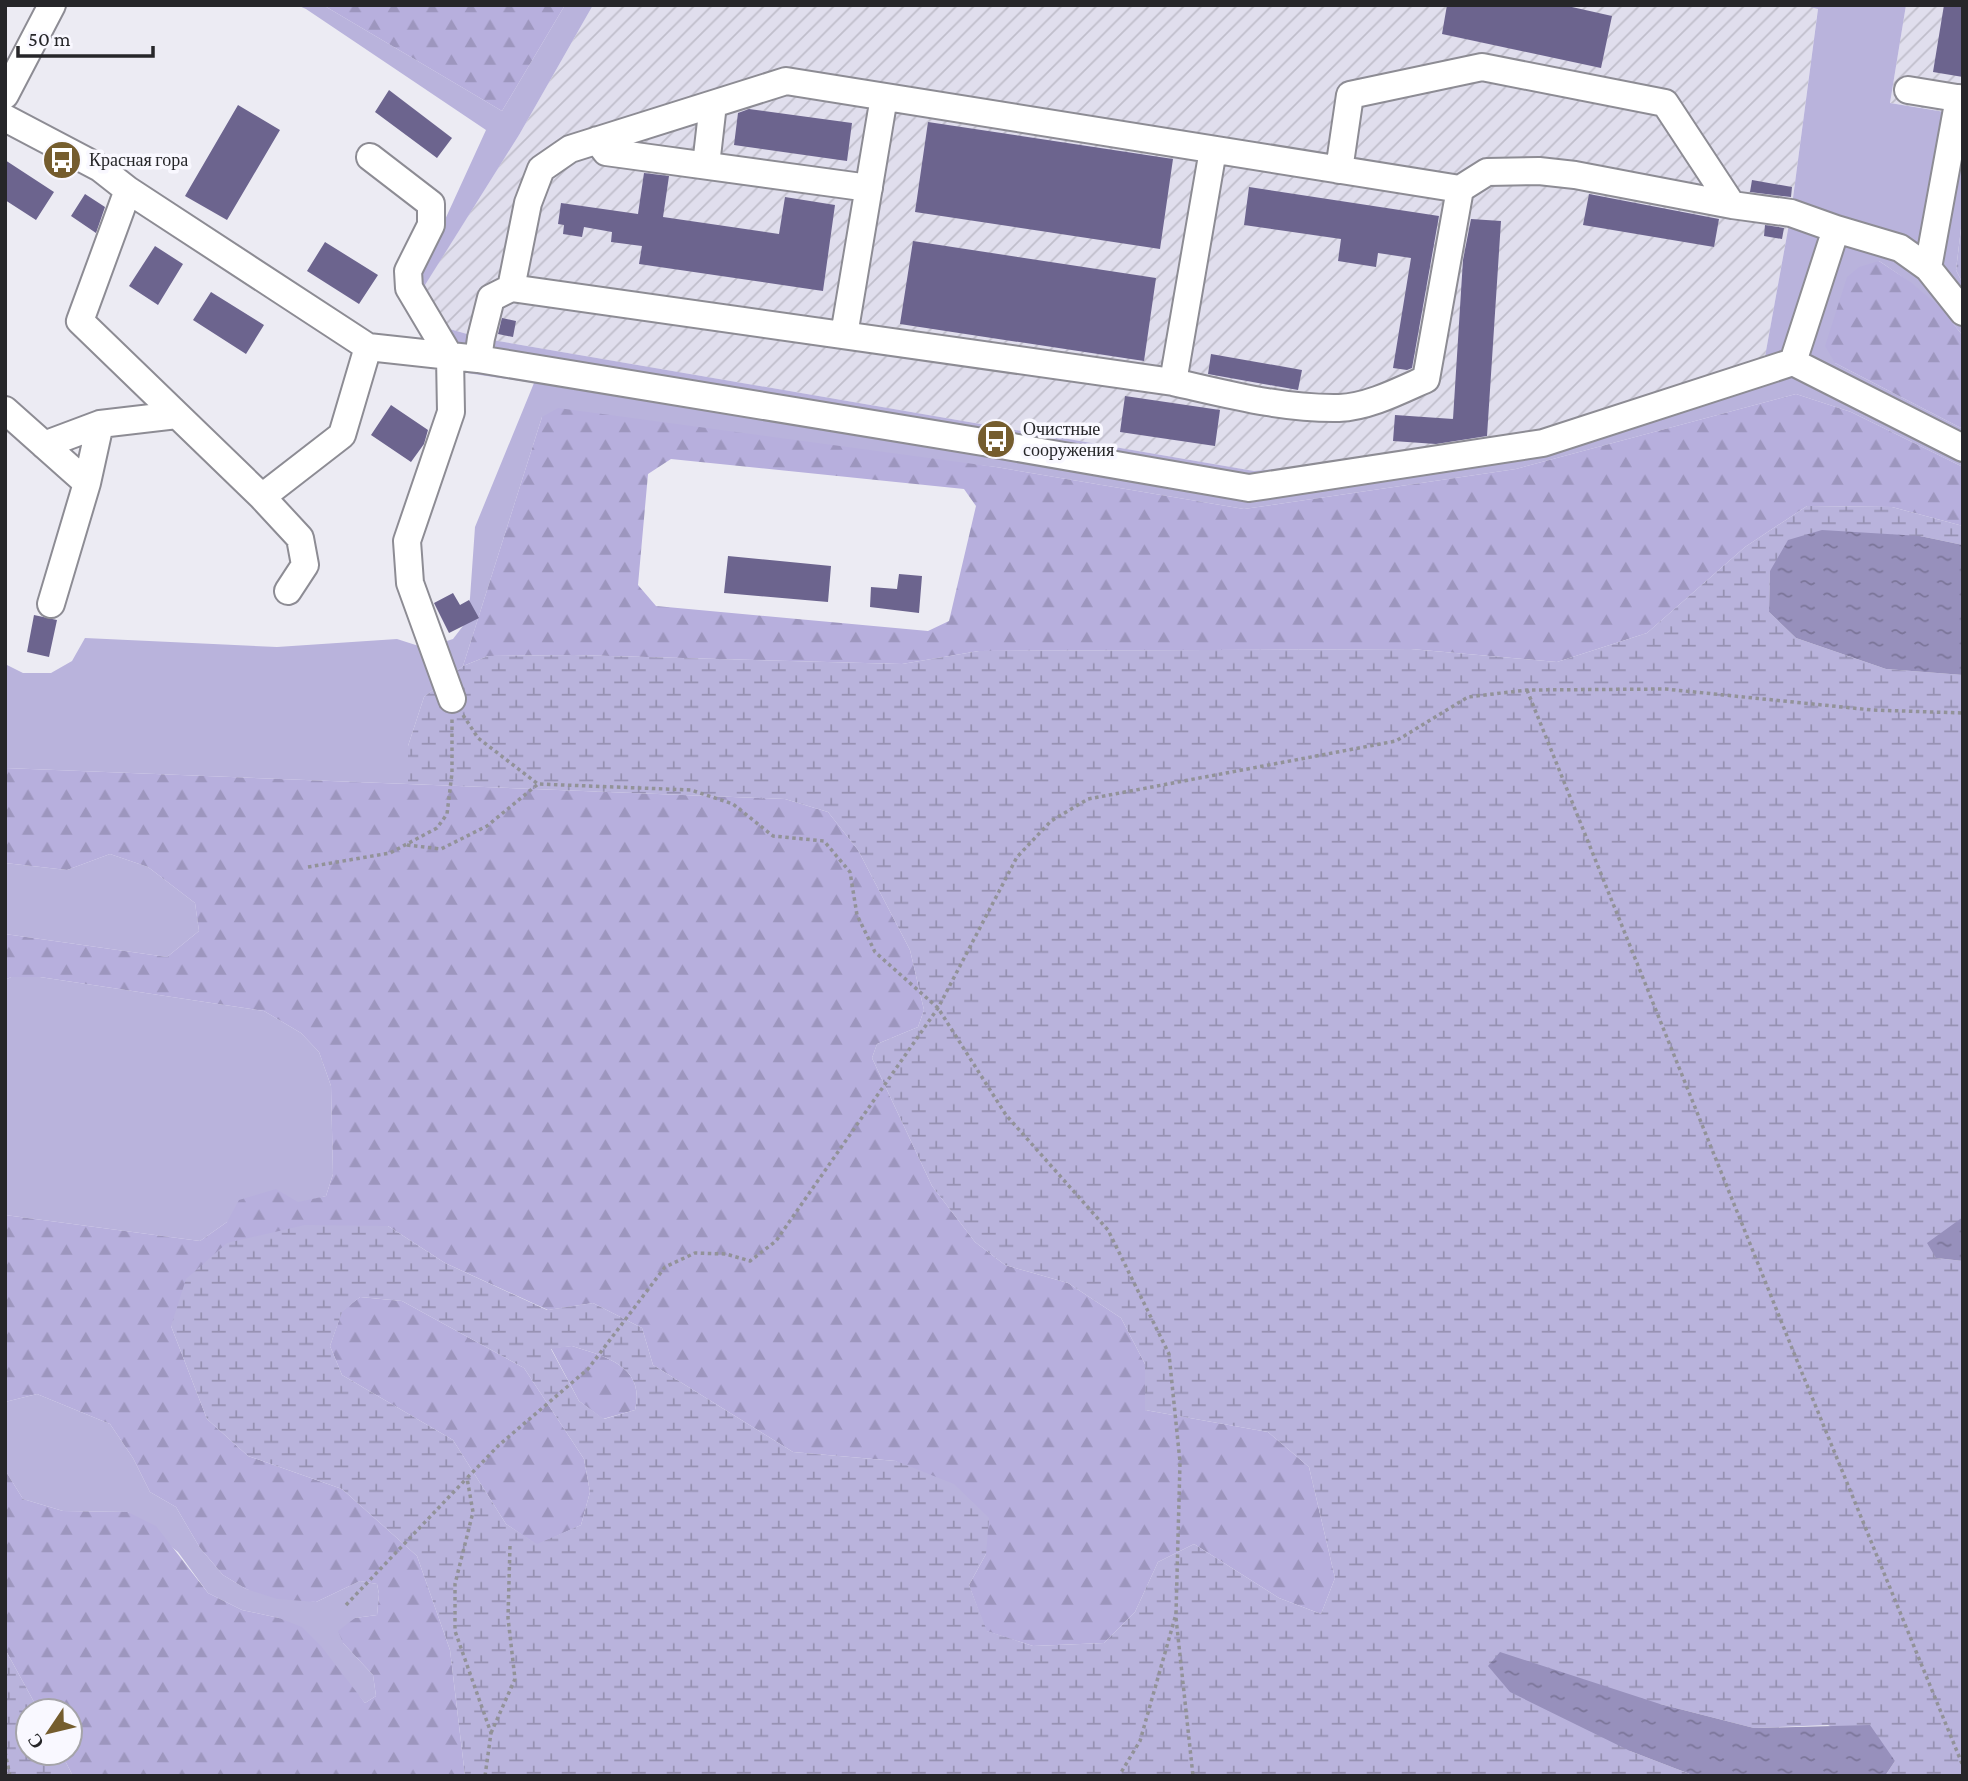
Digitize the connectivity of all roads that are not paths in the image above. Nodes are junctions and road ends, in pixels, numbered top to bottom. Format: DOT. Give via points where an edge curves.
graph roads {
  1 [pos="52,5"];
  2 [pos="1908,90"];
  3 [pos="5,95"];
  4 [pos="884,97"];
  5 [pos="1961,98"];
  6 [pos="713,104"];
  7 [pos="5,118"];
  8 [pos="597,140"];
  9 [pos="1213,150"];
  10 [pos="370,156"];
  11 [pos="706,165"];
  12 [pos="1339,170"];
  13 [pos="869,188"];
  14 [pos="128,190"];
  15 [pos="1460,190"];
  16 [pos="1732,205"];
  17 [pos="1836,229"];
  18 [pos="1928,268"];
  19 [pos="511,288"];
  20 [pos="1963,312"];
  21 [pos="844,335"];
  22 [pos="368,347"];
  23 [pos="450,356"];
  24 [pos="478,359"];
  25 [pos="1793,362"];
  26 [pos="1173,382"];
  27 [pos="5,411"];
  28 [pos="177,415"];
  29 [pos="100,424"];
  30 [pos="44,445"];
  31 [pos="1963,448"];
  32 [pos="87,483"];
  33 [pos="262,497"];
  34 [pos="288,592"];
  35 [pos="51,604"];
  36 [pos="452,699"];
  1 -- 3 [label="street"];
  2 -- 5 [label="street"];
  4 -- 6 [label="street" via="786,81"];
  4 -- 9 [label="street"];
  4 -- 13 [label="street"];
  5 -- 18 [label="street"];
  6 -- 8 [label="street"];
  6 -- 11 [label="street"];
  7 -- 14 [label="street" via="100,168"];
  8 -- 11 [label="street" via="606,152"];
  8 -- 19 [label="street" via="570,149 541,169 528,203"];
  9 -- 12 [label="street"];
  9 -- 26 [label="street"];
  10 -- 23 [label="street" via="431,204 431,225 408,271 409,288"];
  11 -- 13 [label="street"];
  12 -- 15 [label="street"];
  12 -- 16 [label="street" via="1350,95 1482,67 1665,103"];
  13 -- 21 [label="street"];
  14 -- 22 [label="street"];
  14 -- 28 [label="street" via="80,321"];
  15 -- 16 [label="street" via="1487,172 1539,171"];
  15 -- 26 [label="street" via="1426,379 1385,397 1340,408 1265,403"];
  16 -- 17 [label="street" via="1791,213"];
  17 -- 18 [label="street" via="1900,248"];
  17 -- 25 [label="street"];
  18 -- 20 [label="street"];
  19 -- 21 [label="street"];
  19 -- 24 [label="street" via="491,298"];
  21 -- 26 [label="street"];
  22 -- 23 [label="street"];
  22 -- 33 [label="street" via="342,435"];
  23 -- 24 [label="street"];
  23 -- 36 [label="street" via="451,412 407,541 410,583"];
  24 -- 25 [label="street" via="1249,488 1543,443"];
  25 -- 31 [label="street"];
  27 -- 30 [label="street"];
  28 -- 29 [label="street"];
  28 -- 33 [label="street"];
  29 -- 30 [label="street"];
  29 -- 32 [label="street"];
  30 -- 32 [label="street"];
  32 -- 35 [label="street"];
  33 -- 34 [label="street" via="300,538 305,565"];
}
